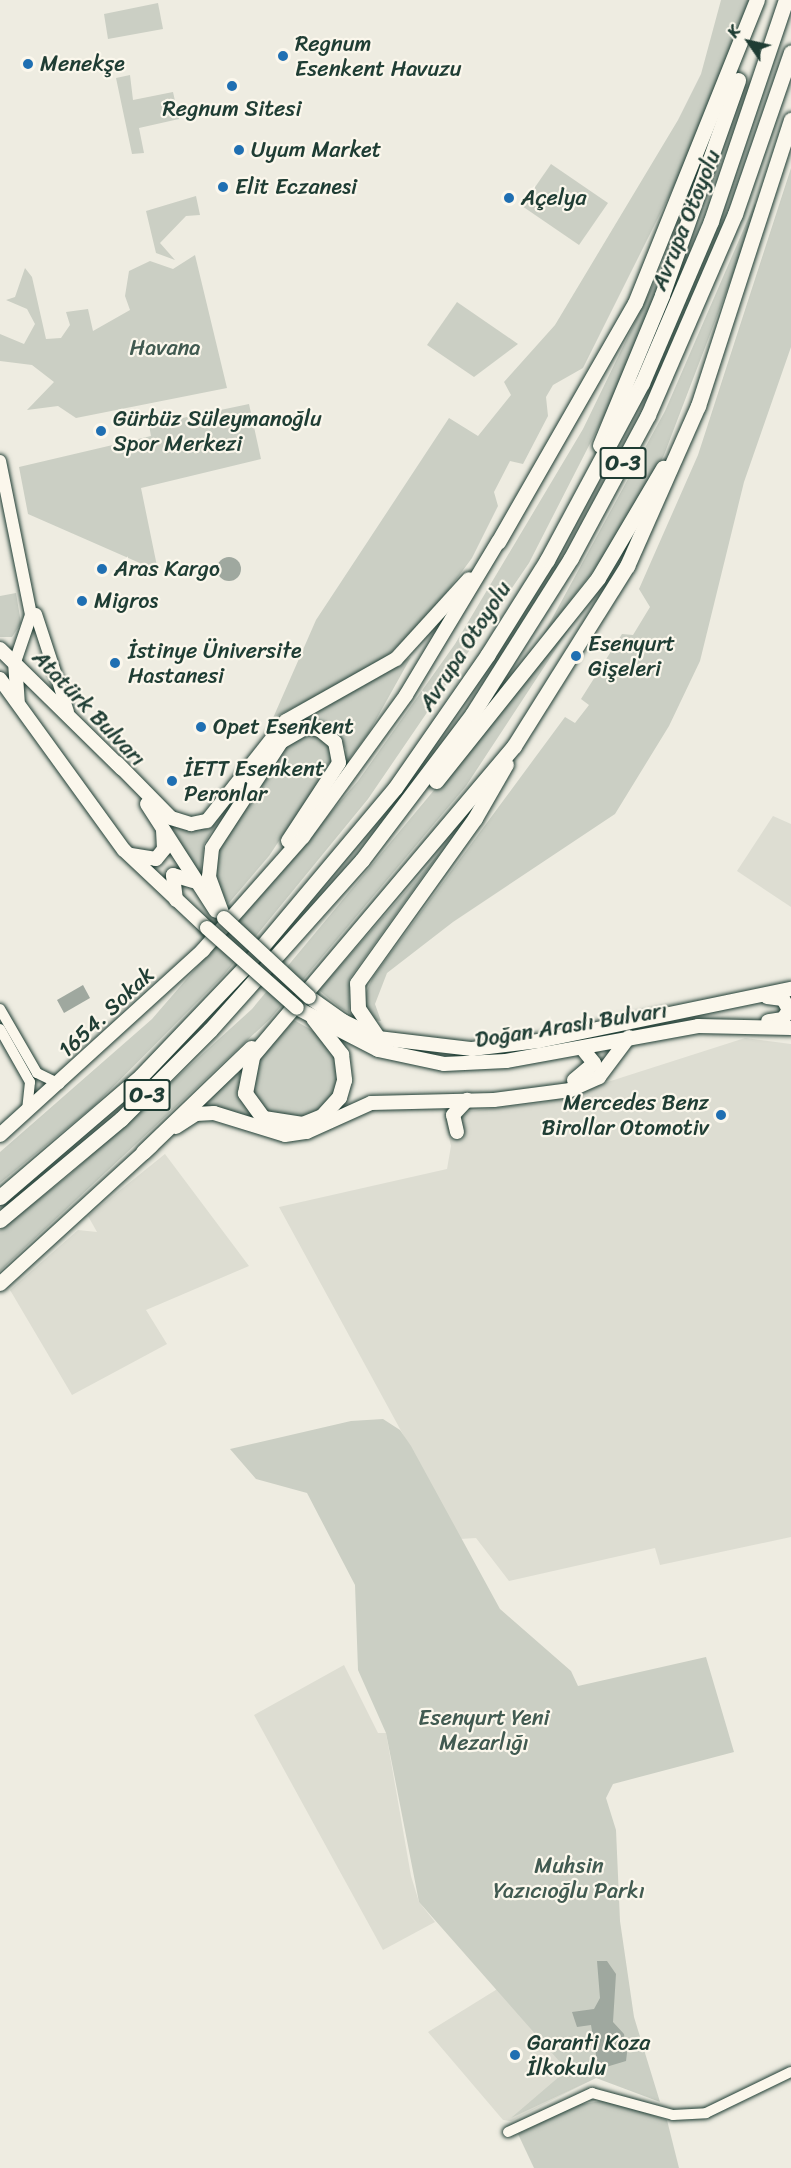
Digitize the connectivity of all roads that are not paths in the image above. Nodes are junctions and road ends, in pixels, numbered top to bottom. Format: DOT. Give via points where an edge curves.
graph roads {
  1 [pos="757,0"];
  2 [pos="762,0"];
  3 [pos="786,0"];
  4 [pos="791,52"];
  5 [pos="791,120"];
  6 [pos="791,144"];
  7 [pos="770,191"];
  8 [pos="698,406"];
  9 [pos="0,461"];
  10 [pos="3,486"];
  11 [pos="573,514"];
  12 [pos="12,516"];
  13 [pos="498,542"];
  14 [pos="20,642"];
  15 [pos="0,644"];
  16 [pos="0,649"];
  17 [pos="15,662"];
  18 [pos="0,679"];
  19 [pos="18,703"];
  20 [pos="68,712"];
  21 [pos="514,746"];
  22 [pos="117,763"];
  23 [pos="161,823"];
  24 [pos="381,836"];
  25 [pos="124,850"];
  26 [pos="193,881"];
  27 [pos="178,903"];
  28 [pos="230,916"];
  29 [pos="791,989"];
  30 [pos="309,997"];
  31 [pos="760,997"];
  32 [pos="0,1009"];
  33 [pos="291,1012"];
  34 [pos="313,1018"];
  35 [pos="698,1026"];
  36 [pos="791,1028"];
  37 [pos="0,1029"];
  38 [pos="629,1037"];
  39 [pos="378,1038"];
  40 [pos="587,1052"];
  41 [pos="610,1065"];
  42 [pos="60,1084"];
  43 [pos="476,1101"];
  44 [pos="460,1102"];
  45 [pos="26,1113"];
  46 [pos="0,1135"];
  47 [pos="143,1152"];
  48 [pos="0,1197"];
  49 [pos="0,1220"];
  50 [pos="0,1284"];
  51 [pos="791,2072"];
  52 [pos="508,2132"];
  1 -- 13 [label="highway" via="631,312"];
  2 -- 11 [label="highway" via="698,200"];
  3 -- 11 [label="highway, Avrupa Otoyolu / O-3" via="692,269 642,383"];
  4 -- 24 [label="highway, Avrupa Otoyolu / O-3" via="718,255 626,457 514,650"];
  5 -- 7 [label="highway"];
  6 -- 7 [label="highway"];
  7 -- 8 [label="highway"];
  8 -- 21 [label="highway" via="627,566"];
  8 -- 24 [label="highway" via="598,578 433,785"];
  9 -- 10 [label="main road"];
  10 -- 12 [label="main road"];
  11 -- 48 [label="highway, Avrupa Otoyolu / O-3" via="488,654 363,829 243,969 141,1076"];
  12 -- 14 [label="main road" via="32,615"];
  12 -- 20 [label="main road" via="44,648"];
  13 -- 22 [label="main road" via="410,648 380,671 286,721 207,820 190,824 171,818"];
  13 -- 28 [label="main road" via="366,755"];
  14 -- 15 [label="main road"];
  14 -- 17 [label="main road"];
  16 -- 17 [label="main road, Atatürk Bulvarı"];
  17 -- 19 [label="main road"];
  17 -- 20 [label="main road, Atatürk Bulvarı"];
  18 -- 19 [label="main road, Atatürk Bulvarı"];
  19 -- 25 [label="main road, Atatürk Bulvarı"];
  20 -- 22 [label="main road, Atatürk Bulvarı"];
  21 -- 33 [label="highway"];
  21 -- 39 [label="highway" via="482,808 357,983 358,1008"];
  22 -- 23 [label="main road, Atatürk Bulvarı"];
  23 -- 25 [label="main road" via="165,843 156,859 142,860"];
  23 -- 26 [label="main road, Atatürk Bulvarı"];
  24 -- 49 [label="highway, Avrupa Otoyolu / O-3" via="160,1083"];
  25 -- 27 [label="main road, Atatürk Bulvarı"];
  26 -- 27 [label="main road" via="173,875"];
  26 -- 28 [label="main road, Atatürk Bulvarı"];
  27 -- 33 [label="main road, Atatürk Bulvarı, bridge"];
  28 -- 28 [label="main road" via="209,878 212,848 281,742 293,732 320,730 340,752 333,778"];
  28 -- 30 [label="main road, Atatürk Bulvarı, bridge"];
  28 -- 42 [label="main road, 1654. Sokak"];
  29 -- 31 [label="main road, Doğan Araslı Bulvarı"];
  30 -- 39 [label="main road, Doğan Araslı Bulvarı" via="342,1021"];
  31 -- 35 [label="main road" via="783,999 788,1015 779,1021"];
  31 -- 39 [label="main road, Doğan Araslı Bulvarı" via="502,1047 436,1047"];
  32 -- 42 [label="street" via="37,1073"];
  33 -- 34 [label="main road, Doğan Araslı Bulvarı"];
  33 -- 34 [label="highway" via="252,1056 244,1084 255,1111 282,1125 322,1116 343,1090 341,1054"];
  33 -- 47 [label="highway"];
  34 -- 40 [label="main road, Doğan Araslı Bulvarı" via="378,1050 444,1064"];
  35 -- 36 [label="main road, Doğan Araslı Bulvarı"];
  35 -- 38 [label="main road, Doğan Araslı Bulvarı"];
  37 -- 45 [label="street" via="30,1082"];
  38 -- 40 [label="main road, Doğan Araslı Bulvarı"];
  38 -- 41 [label="main road"];
  40 -- 41 [label="main road"];
  40 -- 44 [label="main road" via="593,1066 580,1078"];
  41 -- 43 [label="main road" via="570,1090"];
  42 -- 45 [label="main road, 1654. Sokak"];
  43 -- 44 [label="main road"];
  43 -- 44 [label="main road" via="457,1132 453,1115"];
  44 -- 47 [label="main road" via="371,1103 307,1132 285,1135 205,1113 187,1118"];
  45 -- 46 [label="main road, 1654. Sokak"];
  47 -- 50 [label="main road"];
  51 -- 52 [label="street" via="706,2112 673,2115 592,2093"];
}
